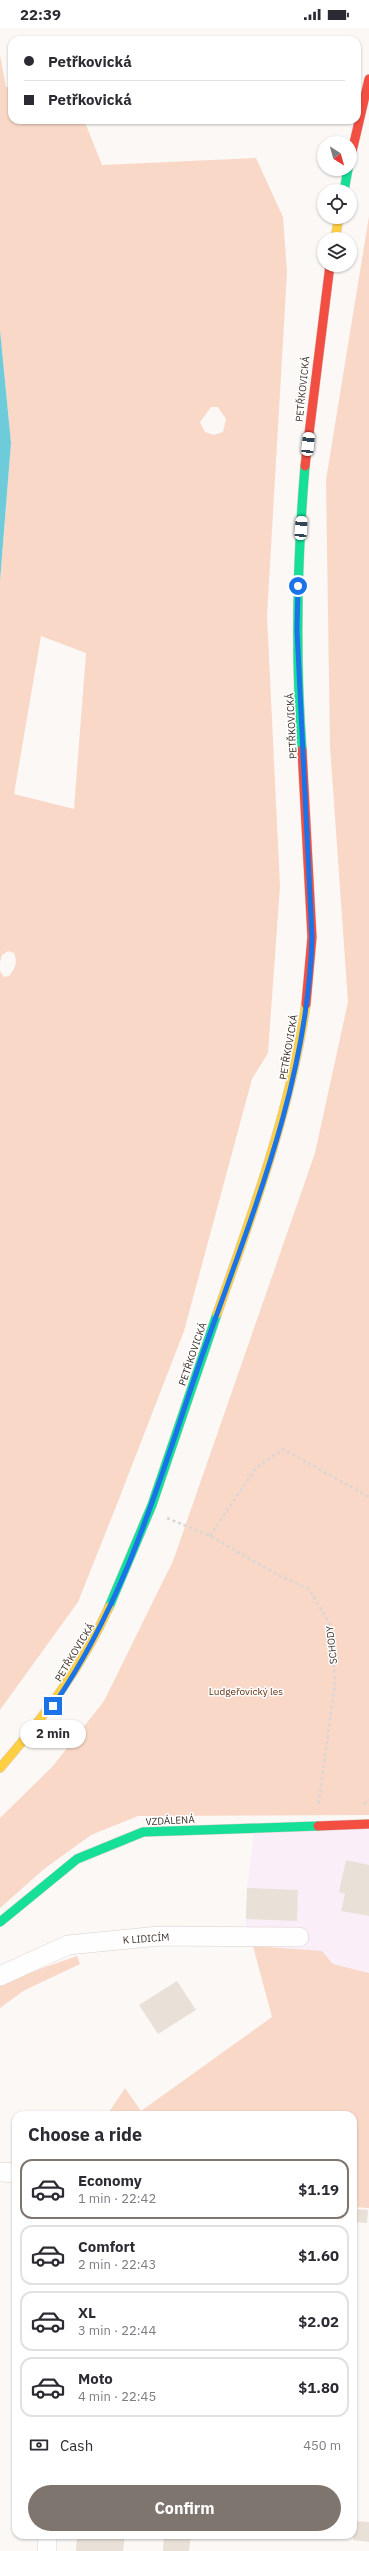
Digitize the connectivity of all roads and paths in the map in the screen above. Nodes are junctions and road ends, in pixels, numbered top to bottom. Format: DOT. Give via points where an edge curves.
graph roads {
  1 [pos="369,79"];
  2 [pos="361,113"];
  3 [pos="358,124"];
  4 [pos="356,136"];
  5 [pos="329,272"];
  6 [pos="369,1497"];
  7 [pos="150,1510"];
  8 [pos="210,1536"];
  9 [pos="0,1768"];
  10 [pos="318,1808"];
  11 [pos="369,1824"];
  12 [pos="0,1922"];
  13 [pos="299,1937"];
  14 [pos="0,1976"];
  15 [pos="0,2172"];
  16 [pos="12,2174"];
  17 [pos="47,2539"];
  18 [pos="47,2551"];
  1 -- 2 [label="street"];
  3 -- 4 [label="street"];
  5 -- 7 [label="street, PETŘKOVICKÁ" via="311,411 299,557 297,630 312,907 311,968 304,1024 295,1077 278,1138"];
  6 -- 8 [label="path" via="283,1449 255,1469"];
  7 -- 8 [label="path"];
  7 -- 9 [label="street, PETŘKOVICKÁ" via="120,1589 92,1645 48,1714"];
  8 -- 10 [label="path, SCHODY" via="278,1575 309,1589 331,1626 335,1683"];
  11 -- 12 [label="street, VZDÁLENÁ" via="143,1832 77,1859"];
  13 -- 14 [label="street, K LIDICÍM" via="159,1936 68,1945"];
  15 -- 16 [label="street"];
  17 -- 18 [label="street"];
}
